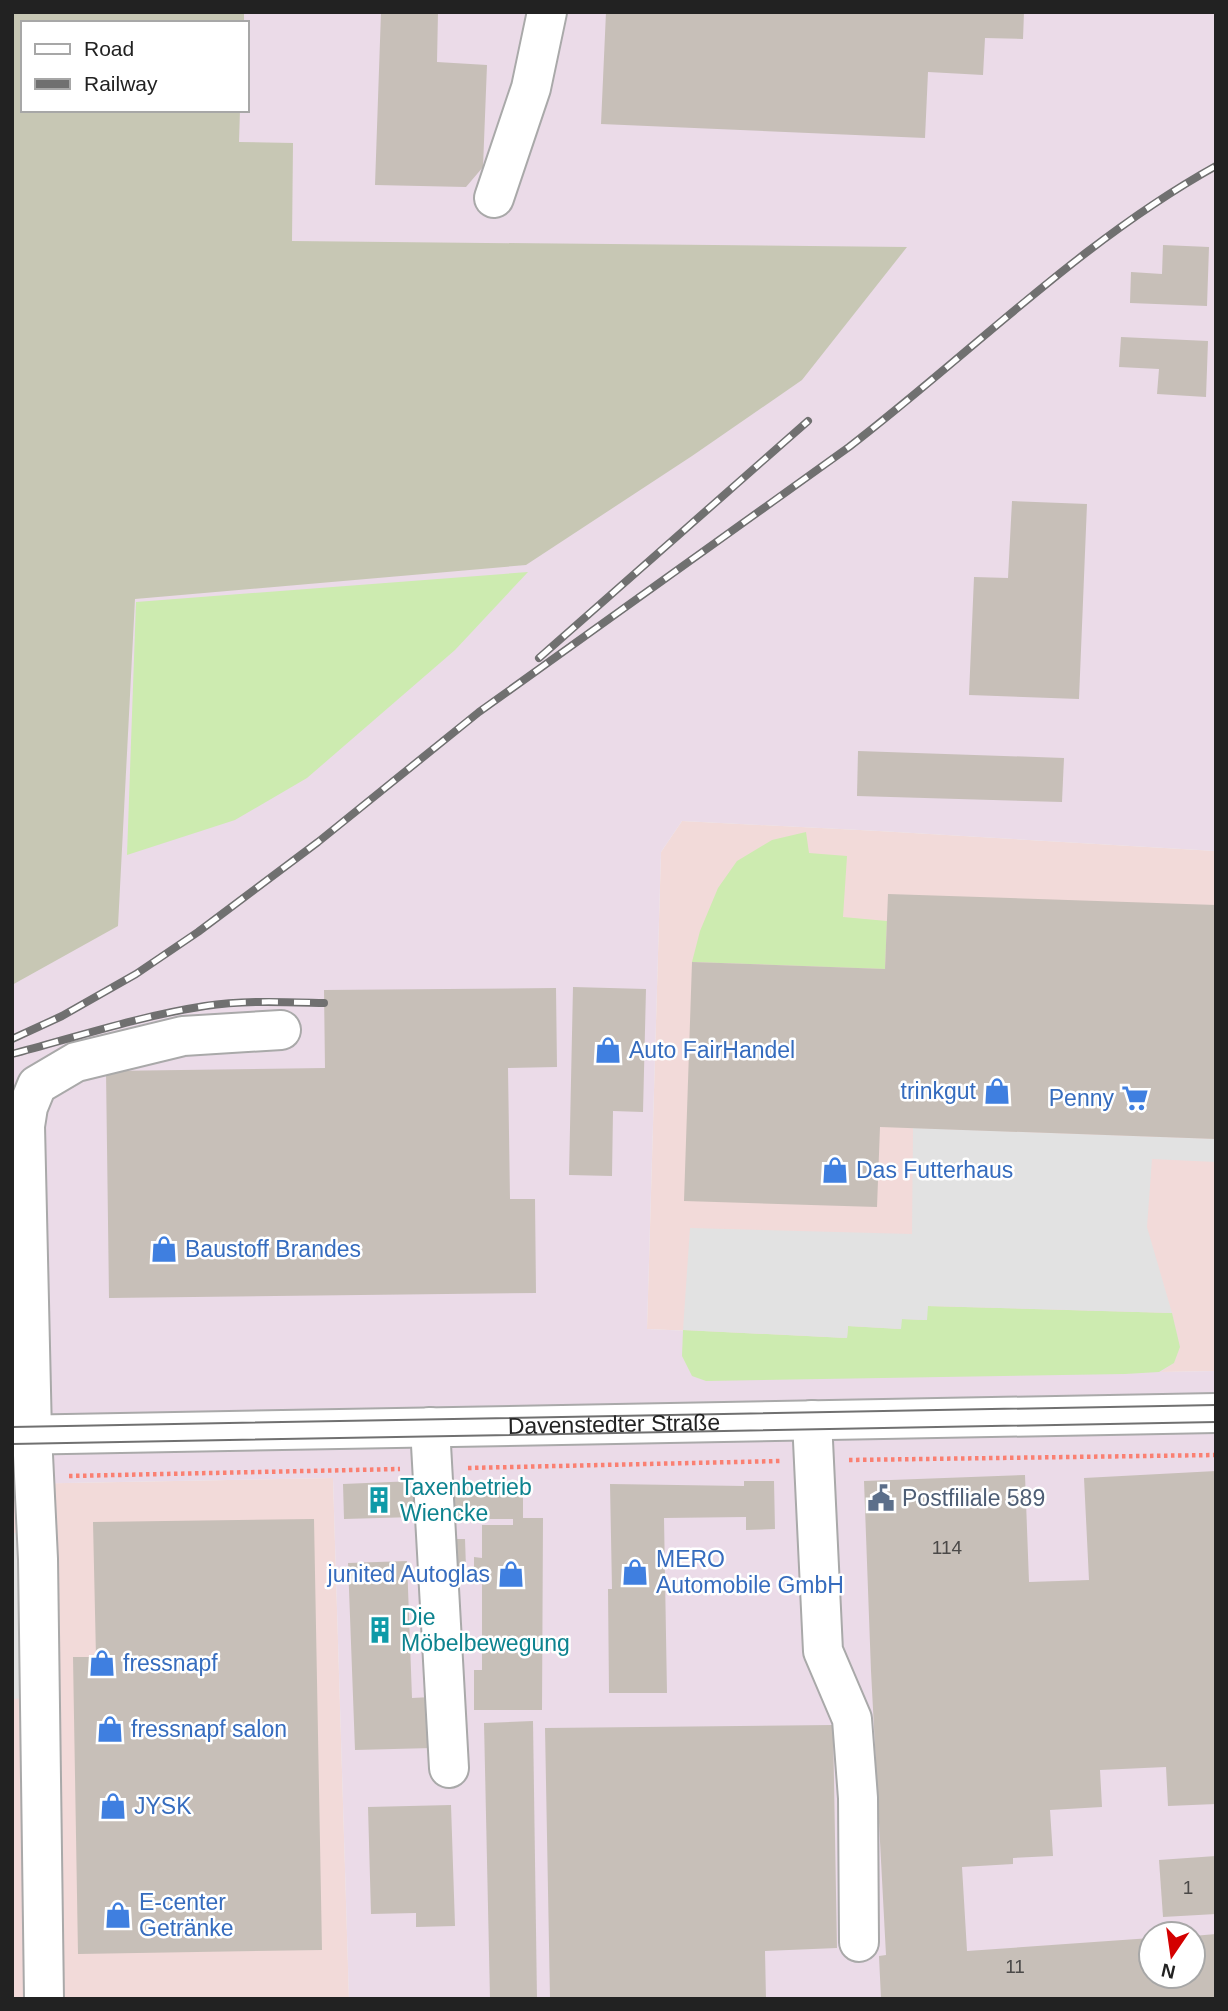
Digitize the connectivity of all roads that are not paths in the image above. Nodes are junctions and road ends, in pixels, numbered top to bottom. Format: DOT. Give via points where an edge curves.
graph roads {
  1 [pos="547,12"];
  2 [pos="494,198"];
  3 [pos="281,1030"];
  4 [pos="1216,1413"];
  5 [pos="812,1420"];
  6 [pos="430,1427"];
  7 [pos="22,1435"];
  8 [pos="449,1768"];
  9 [pos="859,1942"];
  10 [pos="44,1999"];
  1 -- 2 [label="street" via="531,88"];
  3 -- 7 [label="street" via="183,1036 76,1062 37,1085 25,1126"];
  4 -- 5 [label="street, Davenstedter Straße"];
  5 -- 6 [label="street, Davenstedter Straße"];
  5 -- 9 [label="street" via="823,1650 852,1719 858,1798"];
  6 -- 7 [label="street, Davenstedter Straße"];
  6 -- 8 [label="street"];
  7 -- 10 [label="street" via="35,1476"];
}
